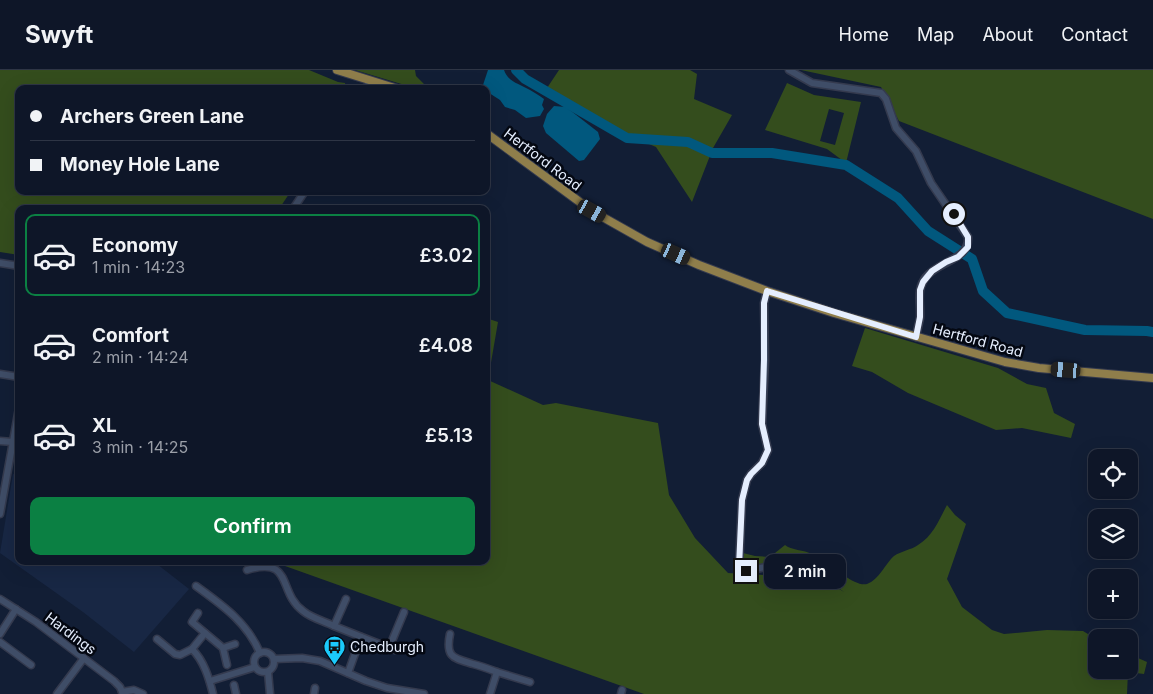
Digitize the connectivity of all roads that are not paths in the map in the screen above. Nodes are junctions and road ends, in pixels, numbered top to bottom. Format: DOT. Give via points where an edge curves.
graph roads {
  1 [pos="337,70"];
  2 [pos="789,70"];
  3 [pos="374,83"];
  4 [pos="490,136"];
  5 [pos="0,263"];
  6 [pos="15,265"];
  7 [pos="767,291"];
  8 [pos="916,337"];
  9 [pos="0,374"];
  10 [pos="15,377"];
  11 [pos="1153,378"];
  12 [pos="15,431"];
  13 [pos="0,441"];
  14 [pos="13,442"];
  15 [pos="0,514"];
  16 [pos="812,568"];
  17 [pos="247,570"];
  18 [pos="196,586"];
  19 [pos="0,599"];
  20 [pos="346,599"];
  21 [pos="16,609"];
  22 [pos="404,612"];
  23 [pos="198,613"];
  24 [pos="334,626"];
  25 [pos="205,633"];
  26 [pos="0,634"];
  27 [pos="450,634"];
  28 [pos="361,637"];
  29 [pos="157,638"];
  30 [pos="0,642"];
  31 [pos="235,644"];
  32 [pos="223,648"];
  33 [pos="192,649"];
  34 [pos="260,653"];
  35 [pos="84,658"];
  36 [pos="274,659"];
  37 [pos="32,665"];
  38 [pos="227,665"];
  39 [pos="254,667"];
  40 [pos="268,672"];
  41 [pos="497,672"];
  42 [pos="348,673"];
  43 [pos="210,681"];
  44 [pos="530,682"];
  45 [pos="234,685"];
  46 [pos="386,691"];
  47 [pos="123,693"];
  48 [pos="57,694"];
  49 [pos="143,694"];
  50 [pos="213,694"];
  51 [pos="236,694"];
  52 [pos="270,694"];
  53 [pos="424,694"];
  54 [pos="490,694"];
  1 -- 3 [label="main road"];
  2 -- 8 [label="street" via="812,83 881,94 886,99 896,128 916,151 931,182 968,237 968,247 961,255 938,266 923,282"];
  4 -- 7 [label="main road, Hertford Road" via="600,216 661,248"];
  5 -- 6 [label="street"];
  7 -- 8 [label="main road, Hertford Road"];
  7 -- 16 [label="street" via="764,303 762,424 768,450 762,463 747,480 742,500 739,567 746,571 780,564 798,571"];
  8 -- 11 [label="main road, Hertford Road" via="1026,366"];
  9 -- 10 [label="street"];
  12 -- 14 [label="street"];
  13 -- 14 [label="street"];
  14 -- 15 [label="street"];
  17 -- 24 [label="street" via="264,566 275,569 302,611"];
  18 -- 34 [label="street" via="236,616"];
  19 -- 21 [label="street, Hardings"];
  20 -- 24 [label="street"];
  21 -- 26 [label="street"];
  21 -- 35 [label="street, Hardings"];
  22 -- 28 [label="street" via="392,649"];
  23 -- 25 [label="street" via="192,622"];
  24 -- 28 [label="street"];
  25 -- 32 [label="street"];
  25 -- 33 [label="street"];
  27 -- 41 [label="street" via="450,654 456,660"];
  28 -- 42 [label="street"];
  29 -- 33 [label="street" via="177,655"];
  30 -- 37 [label="street"];
  31 -- 32 [label="street"];
  32 -- 38 [label="street"];
  33 -- 43 [label="street"];
  34 -- 36 [label="street" via="270,654"];
  34 -- 39 [label="street" via="254,660"];
  35 -- 47 [label="street, Hardings" via="117,684"];
  35 -- 48 [label="street"];
  36 -- 40 [label="street" via="274,665"];
  36 -- 42 [label="street" via="320,661"];
  39 -- 40 [label="street" via="262,673"];
  39 -- 43 [label="street"];
  40 -- 52 [label="street"];
  41 -- 44 [label="street"];
  41 -- 54 [label="street"];
  42 -- 46 [label="street"];
  43 -- 50 [label="street"];
  45 -- 51 [label="street"];
  46 -- 53 [label="street"];
  47 -- 49 [label="street, Hardings" via="134,690"];
}
